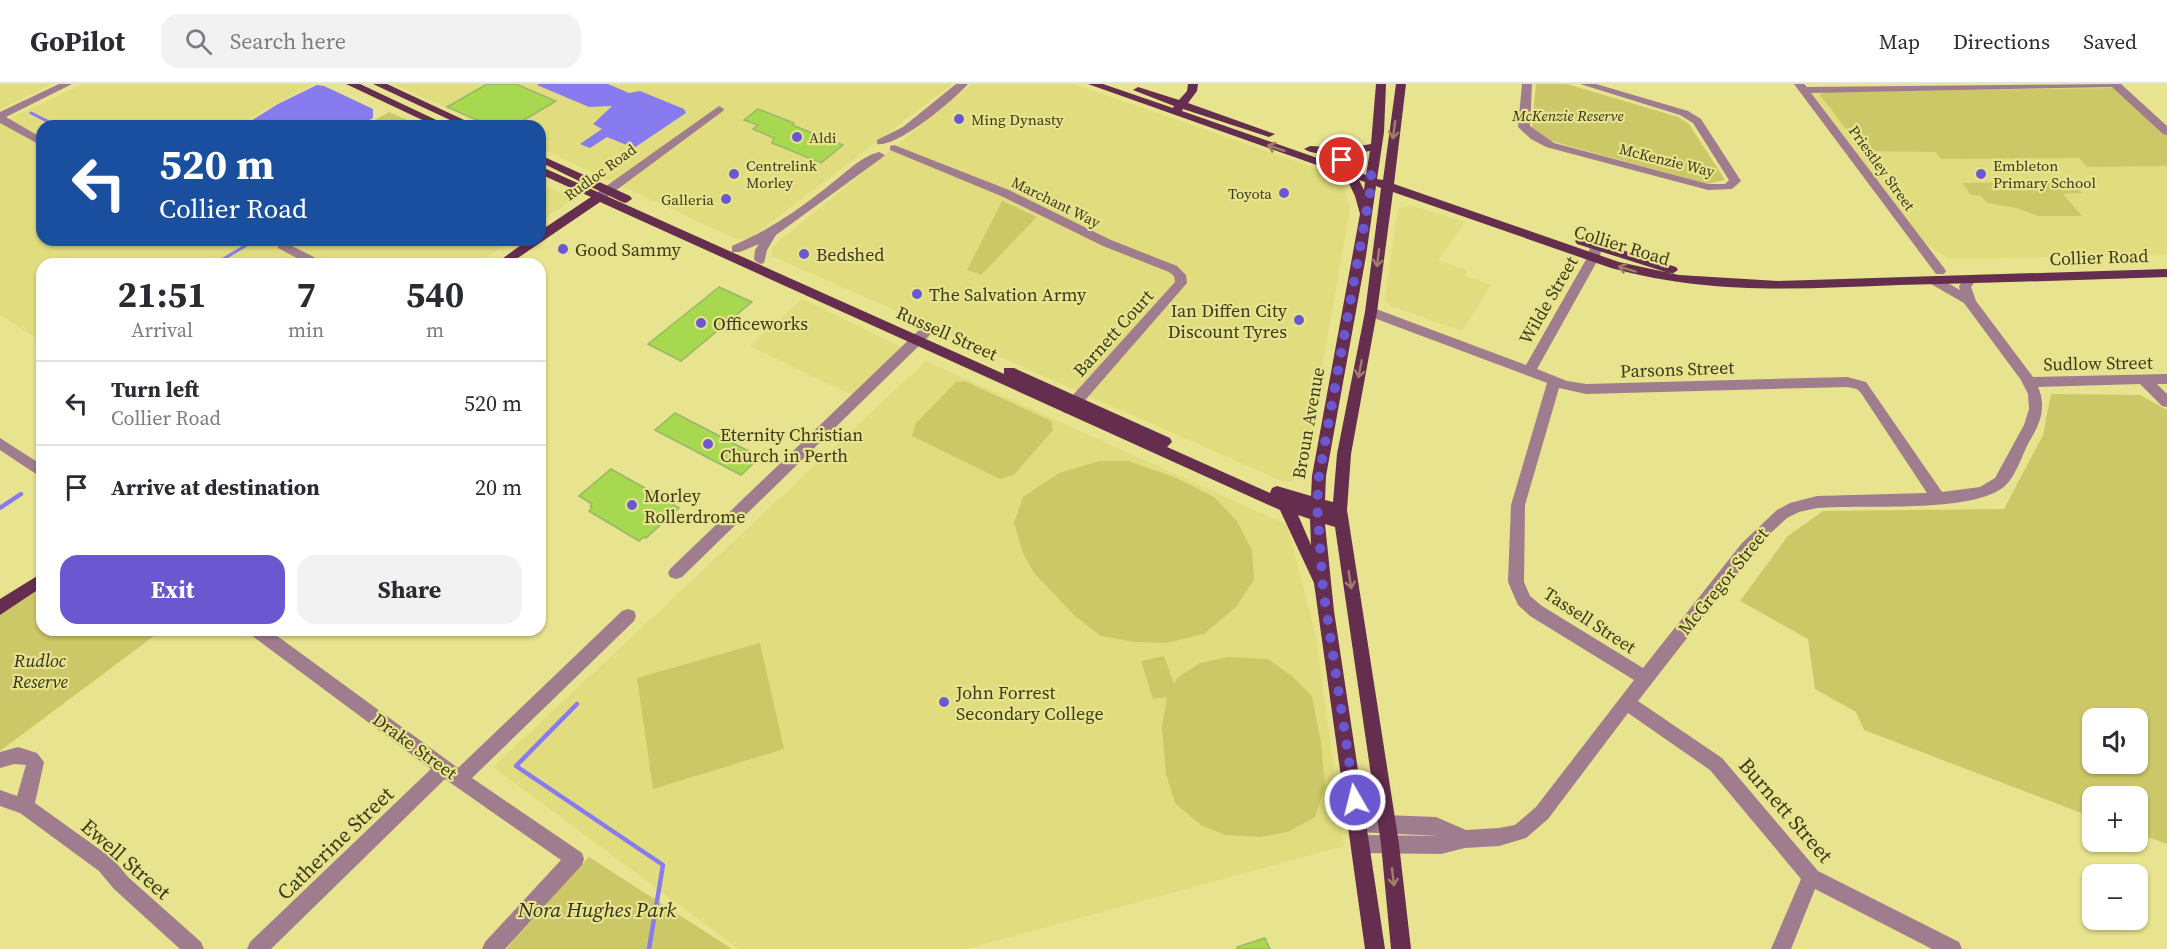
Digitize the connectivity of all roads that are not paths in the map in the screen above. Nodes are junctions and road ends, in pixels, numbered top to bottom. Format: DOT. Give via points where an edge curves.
graph roads {
  1 [pos="67,84"];
  2 [pos="351,84"];
  3 [pos="378,84"];
  4 [pos="963,84"];
  5 [pos="1093,84"];
  6 [pos="1122,84"];
  7 [pos="1182,84"];
  8 [pos="1193,84"];
  9 [pos="1381,84"];
  10 [pos="1401,84"];
  11 [pos="1527,84"];
  12 [pos="1585,84"];
  13 [pos="2109,84"];
  14 [pos="2115,84"];
  15 [pos="1933,85"];
  16 [pos="1801,87"];
  17 [pos="1172,107"];
  18 [pos="719,109"];
  19 [pos="0,117"];
  20 [pos="431,120"];
  21 [pos="459,120"];
  22 [pos="907,129"];
  23 [pos="2167,132"];
  24 [pos="36,139"];
  25 [pos="1375,147"];
  26 [pos="1310,149"];
  27 [pos="885,151"];
  28 [pos="546,161"];
  29 [pos="546,172"];
  30 [pos="1349,172"];
  31 [pos="1371,175"];
  32 [pos="1387,180"];
  33 [pos="600,192"];
  34 [pos="1428,199"];
  35 [pos="1385,203"];
  36 [pos="1366,218"];
  37 [pos="546,224"];
  38 [pos="546,232"];
  39 [pos="773,234"];
  40 [pos="284,246"];
  41 [pos="514,246"];
  42 [pos="527,246"];
  43 [pos="1595,251"];
  44 [pos="747,256"];
  45 [pos="307,258"];
  46 [pos="497,258"];
  47 [pos="510,258"];
  48 [pos="2167,266"];
  49 [pos="2167,273"];
  50 [pos="1938,276"];
  51 [pos="1181,279"];
  52 [pos="1970,280"];
  53 [pos="1970,301"];
  54 [pos="1371,312"];
  55 [pos="920,337"];
  56 [pos="1529,371"];
  57 [pos="2167,379"];
  58 [pos="2144,380"];
  59 [pos="1554,381"];
  60 [pos="2029,382"];
  61 [pos="2167,402"];
  62 [pos="1073,405"];
  63 [pos="0,443"];
  64 [pos="36,469"];
  65 [pos="1319,476"];
  66 [pos="1938,498"];
  67 [pos="1283,500"];
  68 [pos="1317,510"];
  69 [pos="1341,516"];
  70 [pos="36,571"];
  71 [pos="676,573"];
  72 [pos="36,583"];
  73 [pos="1323,589"];
  74 [pos="0,596"];
  75 [pos="0,608"];
  76 [pos="628,616"];
  77 [pos="265,636"];
  78 [pos="1645,678"];
  79 [pos="1627,703"];
  80 [pos="0,760"];
  81 [pos="452,774"];
  82 [pos="0,798"];
  83 [pos="26,807"];
  84 [pos="1358,823"];
  85 [pos="1386,823"];
  86 [pos="1465,838"];
  87 [pos="1362,844"];
  88 [pos="1390,844"];
  89 [pos="1812,877"];
  90 [pos="194,949"];
  91 [pos="257,949"];
  92 [pos="492,949"];
  93 [pos="1375,949"];
  94 [pos="1401,949"];
  95 [pos="1782,949"];
  96 [pos="1952,949"];
  1 -- 19 [label="street"];
  2 -- 20 [label="main road"];
  3 -- 21 [label="main road"];
  4 -- 22 [label="street"];
  5 -- 17 [label="main road, Collier Road"];
  6 -- 17 [label="main road, Collier Road"];
  7 -- 17 [label="main road"];
  8 -- 17 [label="main road" via="1192,91"];
  9 -- 25 [label="main road, Broun Avenue"];
  10 -- 32 [label="main road, one-way"];
  11 -- 12 [label="street, McKenzie Way" via="1524,127 1550,145 1707,188 1728,187 1735,181 1697,121 1684,113"];
  13 -- 15 [label="street"];
  14 -- 23 [label="street"];
  15 -- 16 [label="street"];
  16 -- 50 [label="street, Priestley Street"];
  17 -- 26 [label="main road, Collier Road"];
  30 -- 17 [label="main road, Collier Road, one-way"];
  18 -- 33 [label="street, Rudloc Road"];
  19 -- 24 [label="street"];
  22 -- 27 [label="street"];
  22 -- 27 [label="street" via="873,145"];
  25 -- 26 [label="main road" via="1348,151"];
  25 -- 31 [label="main road, Broun Avenue"];
  26 -- 31 [label="main road, Collier Road"];
  27 -- 39 [label="street"];
  27 -- 51 [label="street, Marchant Way" via="914,157 1005,193 1107,243 1173,269"];
  28 -- 33 [label="main road, Russell Street"];
  29 -- 33 [label="main road, Russell Street"];
  30 -- 31 [label="main road, Collier Road"];
  30 -- 36 [label="main road"];
  31 -- 32 [label="main road, Collier Road"];
  31 -- 36 [label="main road, Broun Avenue"];
  32 -- 34 [label="main road, Collier Road"];
  32 -- 35 [label="main road"];
  32 -- 43 [label="main road, Collier Road"];
  33 -- 37 [label="main road, Rudloc Road"];
  33 -- 38 [label="main road, Rudloc Road"];
  33 -- 44 [label="main road, Russell Street"];
  34 -- 35 [label="main road" via="1398,197"];
  34 -- 43 [label="main road, Collier Road"];
  35 -- 54 [label="main road, one-way"];
  36 -- 65 [label="main road, Broun Avenue"];
  39 -- 44 [label="street"];
  39 -- 44 [label="street" via="761,250"];
  40 -- 45 [label="street"];
  41 -- 46 [label="main road"];
  42 -- 47 [label="main road"];
  43 -- 50 [label="main road, Collier Road" via="1636,272 1708,284 1774,285"];
  43 -- 56 [label="street, Wilde Street"];
  44 -- 55 [label="main road, Russell Street"];
  48 -- 50 [label="main road, Collier Road"];
  49 -- 52 [label="main road, Collier Road"];
  50 -- 52 [label="main road, Collier Road"];
  50 -- 53 [label="street, McGregor Street"];
  51 -- 62 [label="street, Barnett Court" via="1162,306"];
  52 -- 53 [label="street" via="1965,286"];
  53 -- 60 [label="street, McGregor Street"];
  54 -- 56 [label="street, Parsons Street"];
  54 -- 69 [label="main road, one-way" via="1344,454"];
  55 -- 62 [label="main road, Russell Street"];
  55 -- 71 [label="street"];
  56 -- 59 [label="street, Parsons Street"];
  57 -- 58 [label="street, Sudlow Street"];
  58 -- 60 [label="street, Sudlow Street"];
  58 -- 61 [label="street"];
  59 -- 66 [label="street, Parsons Street" via="1586,389 1847,382 1861,386"];
  59 -- 78 [label="street, Tassell Street" via="1520,493 1517,588 1536,611"];
  60 -- 66 [label="street, McGregor Street" via="2037,401 2033,422 2001,481 1981,493"];
  62 -- 67 [label="main road, Russell Street"];
  63 -- 64 [label="street"];
  65 -- 67 [label="main road"];
  65 -- 68 [label="main road, Broun Avenue"];
  66 -- 78 [label="street, McGregor Street" via="1846,499 1795,507 1780,516 1768,524"];
  67 -- 68 [label="main road, Russell Street"];
  67 -- 73 [label="main road"];
  68 -- 69 [label="main road, Russell Street"];
  68 -- 73 [label="main road, Broun Avenue"];
  69 -- 85 [label="main road, one-way"];
  70 -- 74 [label="main road"];
  72 -- 75 [label="main road"];
  73 -- 84 [label="main road, Broun Avenue"];
  76 -- 81 [label="street, Catherine Street"];
  77 -- 81 [label="street, Drake Street"];
  78 -- 79 [label="street, McGregor Street"];
  79 -- 86 [label="street, McGregor Street" via="1532,823 1520,832 1499,837"];
  79 -- 89 [label="street, Burnett Street" via="1716,764"];
  80 -- 83 [label="street" via="26,756 35,762 25,790"];
  81 -- 91 [label="street, Catherine Street"];
  81 -- 92 [label="street, Drake Street" via="575,859"];
  82 -- 83 [label="street, Ewell Street"];
  83 -- 90 [label="street, Ewell Street" via="106,866"];
  84 -- 85 [label="street, McGregor Street"];
  84 -- 87 [label="main road, Broun Avenue"];
  85 -- 86 [label="street, McGregor Street" via="1436,825"];
  85 -- 88 [label="main road"];
  86 -- 88 [label="street, McGregor Street" via="1441,845"];
  87 -- 88 [label="street, McGregor Street"];
  87 -- 93 [label="main road, Broun Avenue"];
  88 -- 94 [label="main road, one-way"];
  89 -- 95 [label="street"];
  89 -- 96 [label="street, Burnett Street"];
}
